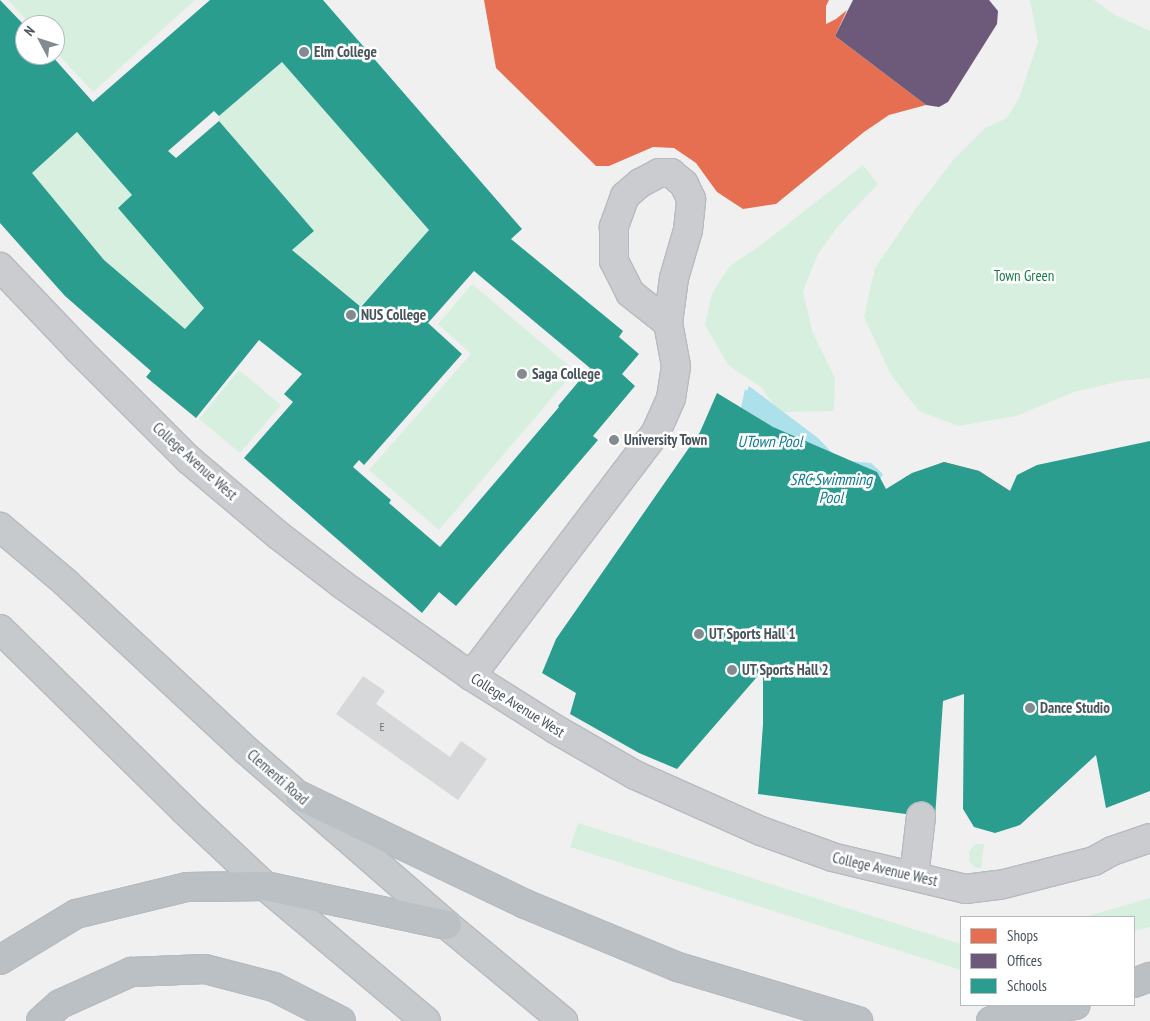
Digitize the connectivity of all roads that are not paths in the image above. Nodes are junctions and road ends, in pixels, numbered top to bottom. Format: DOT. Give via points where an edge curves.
graph roads {
  1 [pos="0,267"];
  2 [pos="668,323"];
  3 [pos="0,527"];
  4 [pos="0,630"];
  5 [pos="471,676"];
  6 [pos="300,796"];
  7 [pos="921,816"];
  8 [pos="1150,838"];
  9 [pos="914,876"];
  10 [pos="266,886"];
  11 [pos="447,925"];
  12 [pos="0,960"];
  13 [pos="1150,977"];
  14 [pos="1135,983"];
  15 [pos="1071,1006"];
  16 [pos="41,1021"];
  17 [pos="341,1021"];
  18 [pos="426,1021"];
  19 [pos="563,1021"];
  20 [pos="858,1021"];
  21 [pos="991,1021"];
  1 -- 5 [label="street, College Avenue West" via="188,458 342,585"];
  2 -- 2 [label="street" via="674,278 688,230 691,199 684,184 671,173 658,173 640,182 625,196 614,227 614,261 630,293"];
  2 -- 5 [label="street" via="676,366 671,398 656,432"];
  3 -- 6 [label="main road, Clementi Road"];
  4 -- 10 [label="main road"];
  5 -- 9 [label="street, College Avenue West" via="636,775 804,847 832,857"];
  6 -- 11 [label="main road, Clementi Road"];
  6 -- 20 [label="highway" via="525,904 660,960"];
  7 -- 9 [label="street"];
  8 -- 9 [label="street, College Avenue West" via="1094,861 982,889 965,889"];
  10 -- 11 [label="highway"];
  10 -- 12 [label="highway" via="187,887 76,914"];
  10 -- 18 [label="main road"];
  11 -- 19 [label="main road, Clementi Road"];
  13 -- 14 [label="highway"];
  15 -- 21 [label="highway"];
  16 -- 17 [label="highway" via="60,1004 131,972 205,969 274,986"];
}
